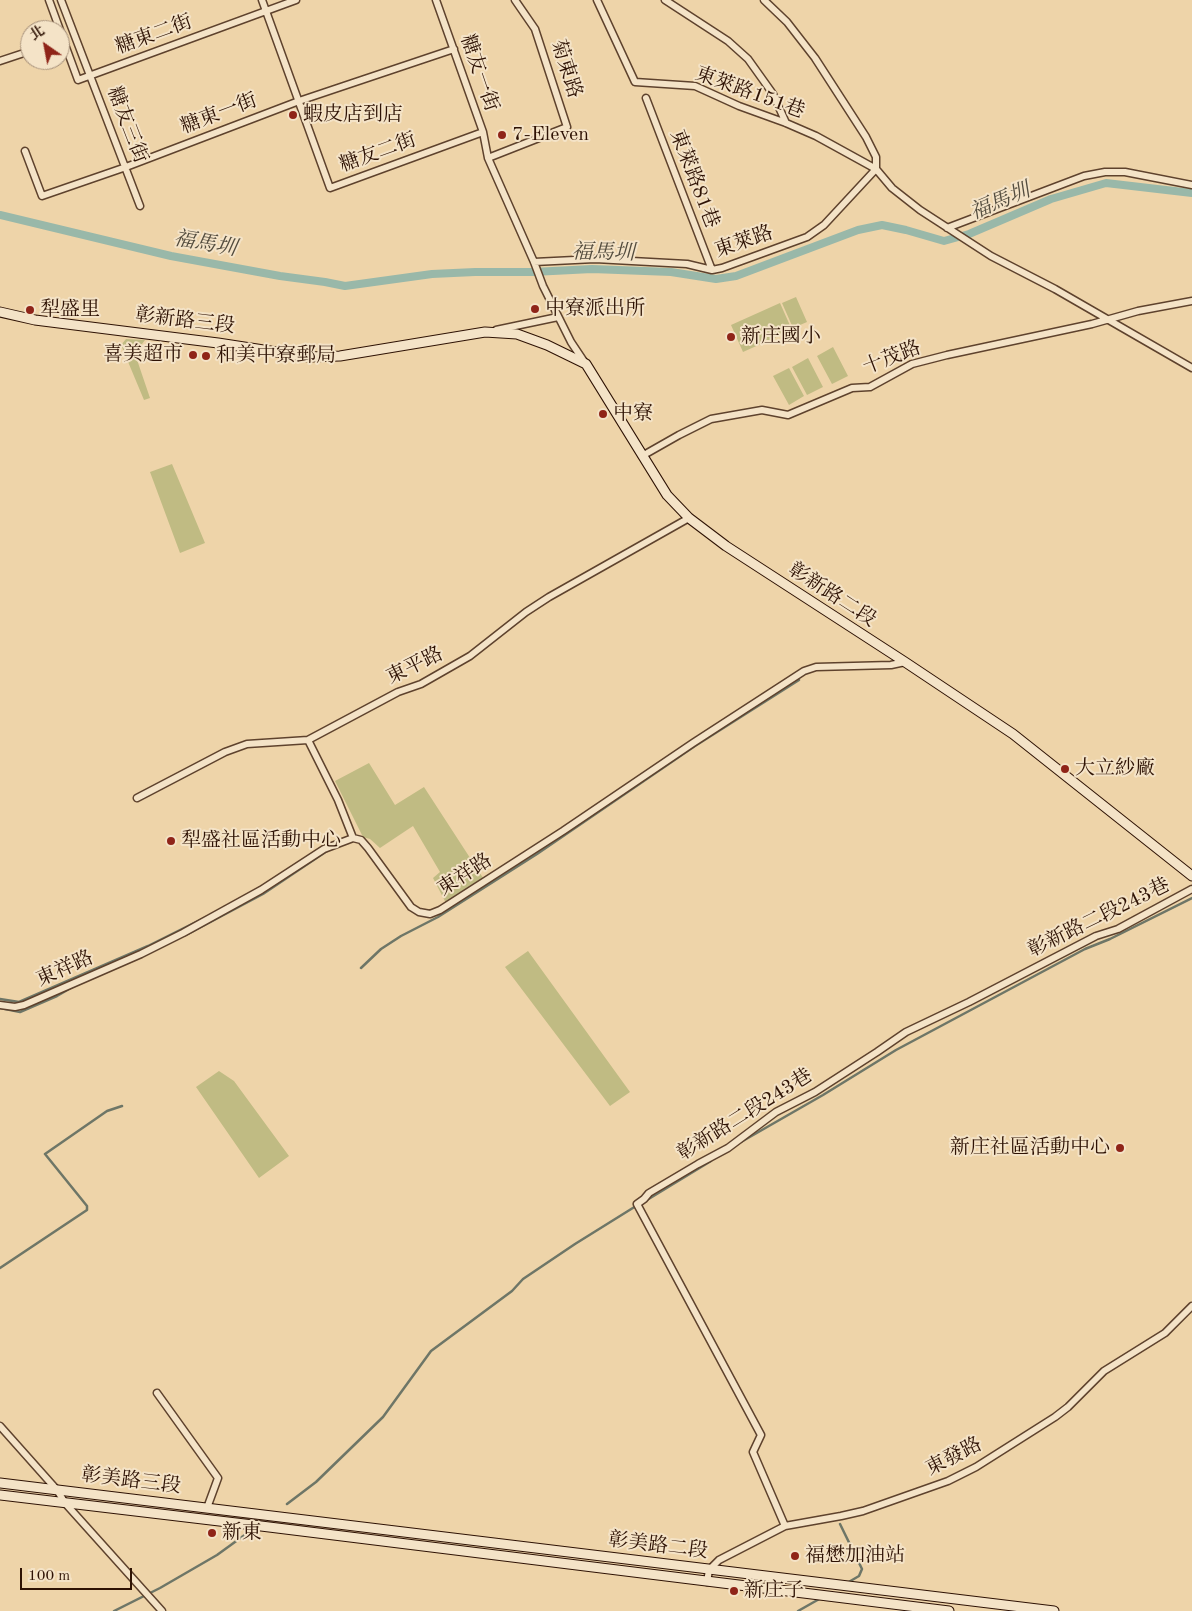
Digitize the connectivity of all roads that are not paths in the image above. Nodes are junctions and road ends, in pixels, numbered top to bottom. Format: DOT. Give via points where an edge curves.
graph roads {
  1 [pos="49,0"];
  2 [pos="61,0"];
  3 [pos="262,0"];
  4 [pos="296,0"];
  5 [pos="436,0"];
  6 [pos="515,0"];
  7 [pos="597,0"];
  8 [pos="665,0"];
  9 [pos="764,0"];
  10 [pos="266,11"];
  11 [pos="56,20"];
  12 [pos="454,49"];
  13 [pos="20,54"];
  14 [pos="70,60"];
  15 [pos="0,61"];
  16 [pos="90,76"];
  17 [pos="78,80"];
  18 [pos="646,98"];
  19 [pos="299,101"];
  20 [pos="786,123"];
  21 [pos="483,132"];
  22 [pos="25,151"];
  23 [pos="488,158"];
  24 [pos="126,167"];
  25 [pos="876,168"];
  26 [pos="1192,185"];
  27 [pos="140,206"];
  28 [pos="947,228"];
  29 [pos="535,266"];
  30 [pos="712,270"];
  31 [pos="1192,301"];
  32 [pos="0,312"];
  33 [pos="558,317"];
  34 [pos="1107,320"];
  35 [pos="485,332"];
  36 [pos="586,364"];
  37 [pos="1192,368"];
  38 [pos="642,456"];
  39 [pos="688,518"];
  40 [pos="904,662"];
  41 [pos="308,740"];
  42 [pos="137,798"];
  43 [pos="353,838"];
  44 [pos="1192,876"];
  45 [pos="1192,889"];
  46 [pos="0,1005"];
  47 [pos="1192,1306"];
  48 [pos="157,1393"];
  49 [pos="0,1426"];
  50 [pos="0,1483"];
  51 [pos="0,1495"];
  52 [pos="61,1496"];
  53 [pos="207,1508"];
  54 [pos="257,1514"];
  55 [pos="253,1525"];
  56 [pos="786,1526"];
  57 [pos="486,1542"];
  58 [pos="484,1553"];
  59 [pos="709,1570"];
  60 [pos="707,1582"];
  61 [pos="162,1611"];
  62 [pos="949,1611"];
  63 [pos="1054,1611"];
  1 -- 11 [label="street, 糖友三街"];
  2 -- 16 [label="street, 糖友三街"];
  3 -- 10 [label="street, 糖友二街"];
  4 -- 10 [label="street, 糖東二街"];
  5 -- 12 [label="street, 糖友一街"];
  6 -- 23 [label="street, 菊東路" via="536,29 567,127"];
  7 -- 20 [label="street, 東萊路151巷" via="635,82 695,86"];
  8 -- 20 [label="street" via="728,41 748,59 773,94"];
  9 -- 25 [label="street" via="787,22 825,72 866,137 876,157"];
  10 -- 16 [label="street, 糖東二街"];
  10 -- 19 [label="street, 糖友二街"];
  12 -- 19 [label="street, 糖東一街"];
  12 -- 21 [label="street, 糖友一街"];
  13 -- 15 [label="street"];
  14 -- 17 [label="street, 糖友三街"];
  16 -- 17 [label="street, 糖東二街"];
  16 -- 24 [label="street, 糖友三街"];
  18 -- 30 [label="street, 東萊路81巷"];
  19 -- 21 [label="street, 糖友二街" via="330,188"];
  19 -- 24 [label="street, 糖東一街"];
  20 -- 25 [label="street, 東萊路151巷"];
  21 -- 23 [label="street, 糖友一街"];
  22 -- 24 [label="street, 糖東一街" via="42,196"];
  23 -- 29 [label="street"];
  24 -- 27 [label="street, 糖友三街"];
  25 -- 28 [label="street" via="892,188"];
  25 -- 30 [label="street, 東萊路" via="824,225 807,237"];
  26 -- 28 [label="street" via="1125,172 1105,172 1084,176"];
  28 -- 34 [label="street"];
  29 -- 30 [label="street, 東萊路" via="604,259 687,264"];
  29 -- 33 [label="street"];
  31 -- 34 [label="street, 十茂路"];
  32 -- 35 [label="main road, 彰新路三段" via="35,320 309,357 340,356"];
  33 -- 35 [label="street"];
  33 -- 36 [label="street"];
  34 -- 37 [label="street"];
  34 -- 38 [label="street, 十茂路" via="912,364 870,387 852,388 788,415 762,410 711,419"];
  35 -- 36 [label="main road" via="517,334"];
  36 -- 38 [label="main road, 彰新路二段"];
  38 -- 39 [label="main road, 彰新路二段" via="667,495"];
  39 -- 40 [label="main road, 彰新路二段"];
  39 -- 41 [label="street, 東平路" via="549,597 470,656"];
  40 -- 43 [label="street, 東祥路" via="816,667 804,672 430,914 411,906 368,848 361,840"];
  40 -- 44 [label="main road, 彰新路二段" via="1013,734"];
  41 -- 42 [label="street, 東平路" via="247,744"];
  41 -- 43 [label="street"];
  43 -- 46 [label="street, 東祥路" via="324,850 261,890 141,954 24,1005"];
  45 -- 56 [label="street, 彰新路二段243巷" via="1118,929 1096,936 906,1032 815,1092 776,1112 728,1148 648,1193 637,1204 761,1435 753,1452"];
  47 -- 56 [label="street, 東發路" via="1165,1333 1104,1371 1055,1417 976,1466 948,1481 863,1511"];
  48 -- 53 [label="street" via="218,1478"];
  49 -- 52 [label="street"];
  50 -- 52 [label="main road, 彰美路三段"];
  51 -- 52 [label="main road, 彰美路三段"];
  52 -- 53 [label="main road, 彰美路三段"];
  52 -- 55 [label="main road, 彰美路三段"];
  52 -- 61 [label="street"];
  53 -- 54 [label="main road, 彰美路三段"];
  54 -- 57 [label="main road, 彰美路二段"];
  55 -- 58 [label="main road, 彰美路二段"];
  56 -- 59 [label="street, 東發路" via="719,1560"];
  57 -- 58 [label="main road"];
  57 -- 59 [label="main road, 彰美路二段"];
  58 -- 60 [label="main road, 彰美路二段"];
  59 -- 60 [label="street"];
  59 -- 63 [label="main road, 彰美路二段"];
  60 -- 62 [label="main road, 彰美路二段"];
}
